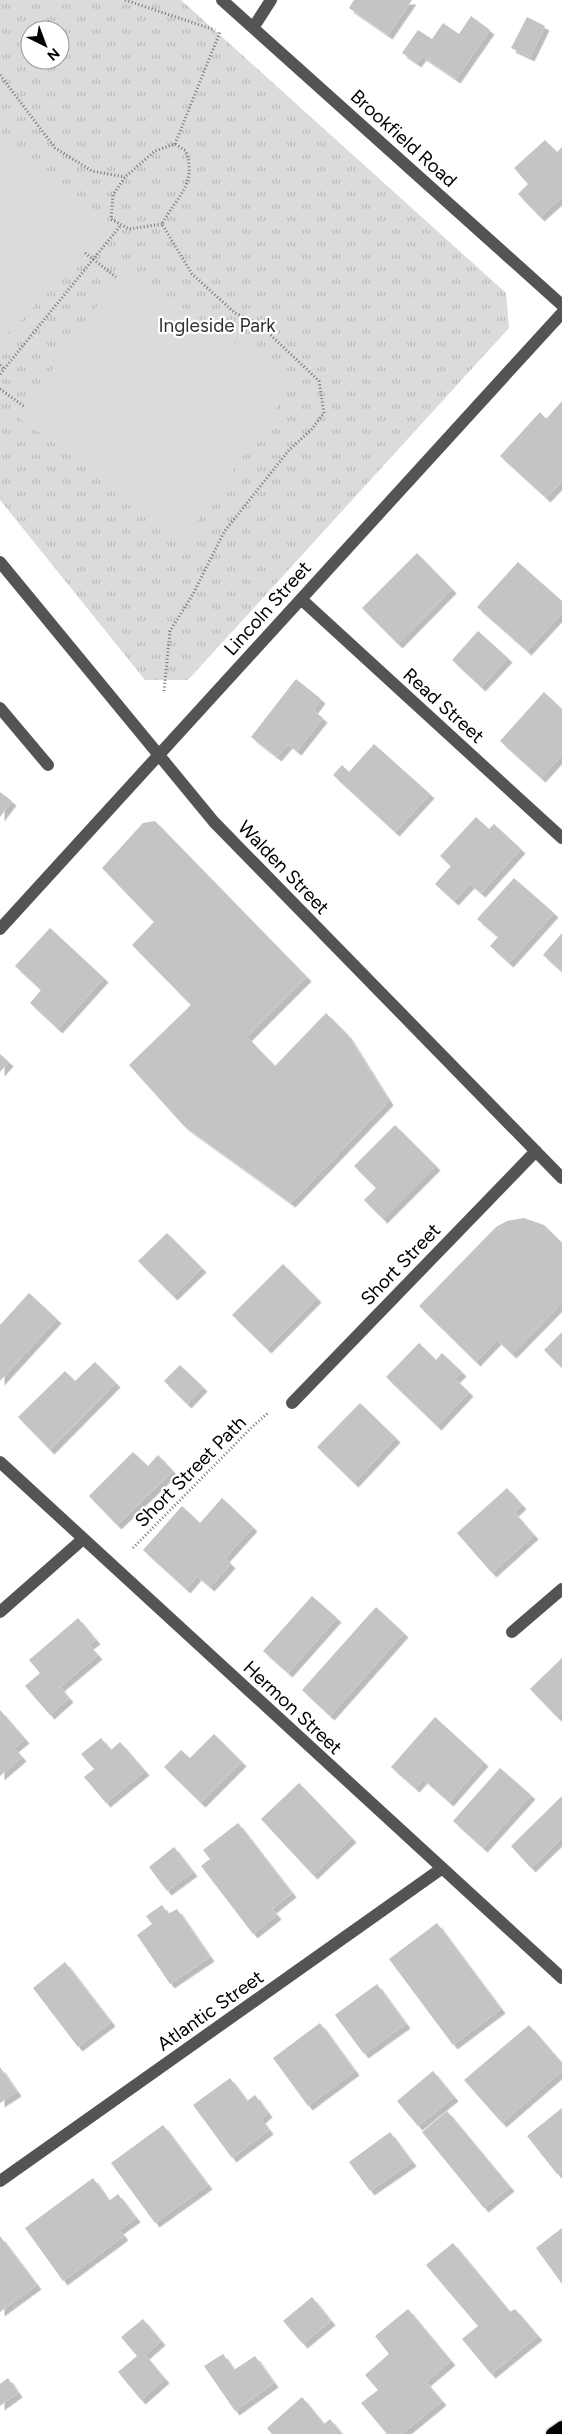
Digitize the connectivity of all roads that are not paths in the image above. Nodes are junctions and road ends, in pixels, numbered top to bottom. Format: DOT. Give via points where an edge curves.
graph roads {
  1 [pos="222,0"];
  2 [pos="271,0"];
  3 [pos="253,28"];
  4 [pos="562,304"];
  5 [pos="562,313"];
  6 [pos="0,562"];
  7 [pos="301,599"];
  8 [pos="0,708"];
  9 [pos="158,755"];
  10 [pos="48,765"];
  11 [pos="562,838"];
  12 [pos="0,929"];
  13 [pos="536,1152"];
  14 [pos="562,1178"];
  15 [pos="292,1402"];
  16 [pos="0,1462"];
  17 [pos="84,1539"];
  18 [pos="562,1589"];
  19 [pos="0,1612"];
  20 [pos="512,1632"];
  21 [pos="441,1869"];
  22 [pos="562,1978"];
  23 [pos="0,2181"];
  24 [pos="562,2427"];
  25 [pos="552,2434"];
  1 -- 3 [label="street, Brookfield Road"];
  2 -- 3 [label="street"];
  3 -- 4 [label="street, Brookfield Road"];
  5 -- 7 [label="street, Lincoln Street"];
  6 -- 9 [label="street, Walden Street"];
  7 -- 9 [label="street, Lincoln Street"];
  7 -- 11 [label="street, Read Street"];
  8 -- 10 [label="street"];
  9 -- 12 [label="street, Lincoln Street"];
  9 -- 13 [label="street, Walden Street" via="241,851"];
  13 -- 14 [label="street, Walden Street"];
  13 -- 15 [label="street, Short Street"];
  16 -- 17 [label="street, Hermon Street"];
  17 -- 19 [label="street"];
  17 -- 21 [label="street, Hermon Street"];
  18 -- 20 [label="street"];
  21 -- 22 [label="street, Hermon Street"];
  21 -- 23 [label="street, Atlantic Street"];
  24 -- 25 [label="main road"];
}
